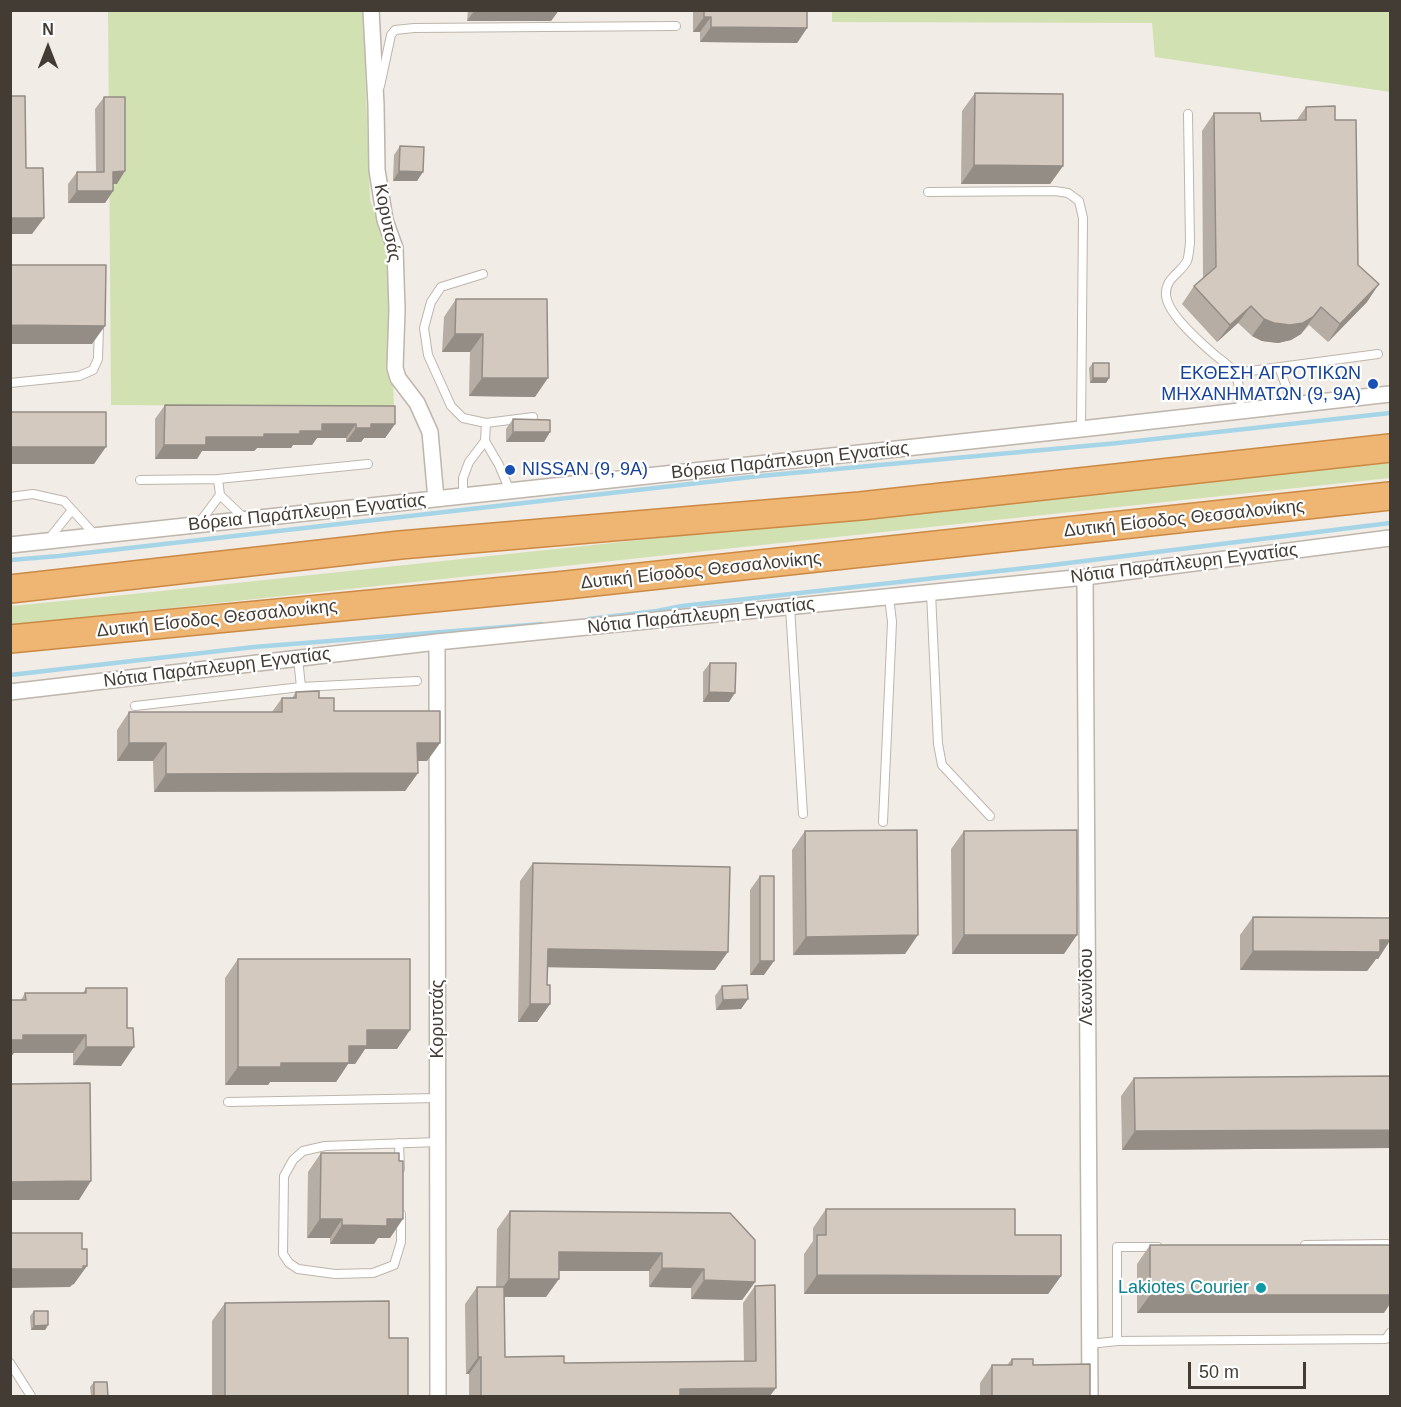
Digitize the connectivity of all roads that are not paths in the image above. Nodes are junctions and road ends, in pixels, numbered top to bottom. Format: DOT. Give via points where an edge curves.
graph roads {
  1 [pos="371,10"];
  2 [pos="676,26"];
  3 [pos="376,105"];
  4 [pos="1188,114"];
  5 [pos="928,192"];
  6 [pos="483,274"];
  7 [pos="99,314"];
  8 [pos="1378,354"];
  9 [pos="1279,367"];
  10 [pos="1235,373"];
  11 [pos="10,383"];
  12 [pos="1390,394"];
  13 [pos="1293,405"];
  14 [pos="1241,411"];
  15 [pos="534,417"];
  16 [pos="486,423"];
  17 [pos="1081,429"];
  18 [pos="484,441"];
  19 [pos="1390,448"];
  20 [pos="368,464"];
  21 [pos="218,479"];
  22 [pos="140,480"];
  23 [pos="510,491"];
  24 [pos="220,495"];
  25 [pos="464,496"];
  26 [pos="1390,496"];
  27 [pos="10,498"];
  28 [pos="436,499"];
  29 [pos="72,510"];
  30 [pos="245,519"];
  31 [pos="198,525"];
  32 [pos="96,536"];
  33 [pos="1390,538"];
  34 [pos="47,541"];
  35 [pos="10,545"];
  36 [pos="1085,577"];
  37 [pos="10,589"];
  38 [pos="932,593"];
  39 [pos="889,597"];
  40 [pos="790,607"];
  41 [pos="10,639"];
  42 [pos="437,642"];
  43 [pos="298,658"];
  44 [pos="417,681"];
  45 [pos="301,687"];
  46 [pos="10,692"];
  47 [pos="135,706"];
  48 [pos="803,814"];
  49 [pos="990,816"];
  50 [pos="883,822"];
  51 [pos="438,1098"];
  52 [pos="228,1102"];
  53 [pos="438,1142"];
  54 [pos="399,1143"];
  55 [pos="400,1176"];
  56 [pos="401,1209"];
  57 [pos="1293,1245"];
  58 [pos="1164,1247"];
  59 [pos="1390,1249"];
  60 [pos="1390,1333"];
  61 [pos="1117,1341"];
  62 [pos="1090,1344"];
  63 [pos="10,1363"];
  64 [pos="31,1396"];
  65 [pos="438,1396"];
  66 [pos="1090,1396"];
  1 -- 3 [label="street, Κορυτσάς"];
  2 -- 3 [label="lane" via="395,30"];
  3 -- 28 [label="street, Κορυτσάς" via="377,170 385,219 395,248 395,368 430,432"];
  4 -- 10 [label="lane" via="1190,243 1185,264 1167,284 1166,296 1169,308 1193,335"];
  5 -- 17 [label="lane" via="1055,191 1068,193 1079,201 1083,218"];
  6 -- 16 [label="lane" via="441,287 431,302 424,328 428,355 451,406 463,418"];
  7 -- 11 [label="lane" via="99,359 93,370 79,376"];
  8 -- 9 [label="lane"];
  9 -- 10 [label="lane"];
  9 -- 13 [label="lane"];
  10 -- 14 [label="lane"];
  12 -- 13 [label="street, Βόρεια Παράπλευρη Εγνατίας"];
  13 -- 14 [label="street, Βόρεια Παράπλευρη Εγνατίας"];
  14 -- 17 [label="street, Βόρεια Παράπλευρη Εγνατίας"];
  15 -- 16 [label="lane"];
  16 -- 18 [label="lane"];
  17 -- 23 [label="street, Βόρεια Παράπλευρη Εγνατίας"];
  18 -- 23 [label="lane" via="500,465"];
  18 -- 25 [label="lane" via="463,478"];
  19 -- 37 [label="highway" via="860,506 400,545"];
  20 -- 21 [label="lane"];
  21 -- 22 [label="lane"];
  21 -- 24 [label="lane"];
  23 -- 25 [label="street, Βόρεια Παράπλευρη Εγνατίας"];
  24 -- 30 [label="lane"];
  24 -- 31 [label="lane"];
  25 -- 28 [label="street, Βόρεια Παράπλευρη Εγνατίας"];
  26 -- 41 [label="highway, Δυτική Είσοδος Θεσσαλονίκης" via="568,585"];
  27 -- 29 [label="lane" via="33,494 64,501"];
  28 -- 30 [label="street, Βόρεια Παράπλευρη Εγνατίας"];
  29 -- 32 [label="lane"];
  29 -- 34 [label="lane"];
  30 -- 31 [label="street, Βόρεια Παράπλευρη Εγνατίας"];
  31 -- 32 [label="street, Βόρεια Παράπλευρη Εγνατίας"];
  32 -- 34 [label="street, Βόρεια Παράπλευρη Εγνατίας"];
  33 -- 36 [label="street, Νότια Παράπλευρη Εγνατίας"];
  34 -- 35 [label="street, Βόρεια Παράπλευρη Εγνατίας"];
  36 -- 38 [label="street, Νότια Παράπλευρη Εγνατίας"];
  36 -- 62 [label="street, Λεωνίδου"];
  38 -- 39 [label="street, Νότια Παράπλευρη Εγνατίας"];
  38 -- 49 [label="lane" via="942,765"];
  39 -- 40 [label="street, Νότια Παράπλευρη Εγνατίας"];
  39 -- 50 [label="lane" via="892,622"];
  40 -- 42 [label="street, Νότια Παράπλευρη Εγνατίας"];
  40 -- 48 [label="lane"];
  42 -- 43 [label="street, Νότια Παράπλευρη Εγνατίας"];
  42 -- 51 [label="street, Κορυτσάς"];
  43 -- 45 [label="lane"];
  43 -- 46 [label="street, Νότια Παράπλευρη Εγνατίας"];
  44 -- 45 [label="lane"];
  45 -- 47 [label="lane"];
  51 -- 52 [label="lane"];
  51 -- 53 [label="street, Κορυτσάς"];
  53 -- 54 [label="lane"];
  53 -- 65 [label="street, Κορυτσάς"];
  54 -- 55 [label="lane"];
  54 -- 56 [label="lane" via="325,1146 303,1151 293,1160 284,1176 284,1254 298,1269 335,1274 384,1269 394,1265 401,1242"];
  57 -- 59 [label="lane" via="1387,1244"];
  58 -- 61 [label="lane" via="1117,1247"];
  60 -- 61 [label="lane" via="1386,1339"];
  61 -- 62 [label="lane"];
  62 -- 66 [label="street, Λεωνίδου"];
  63 -- 64 [label="lane"];
}
